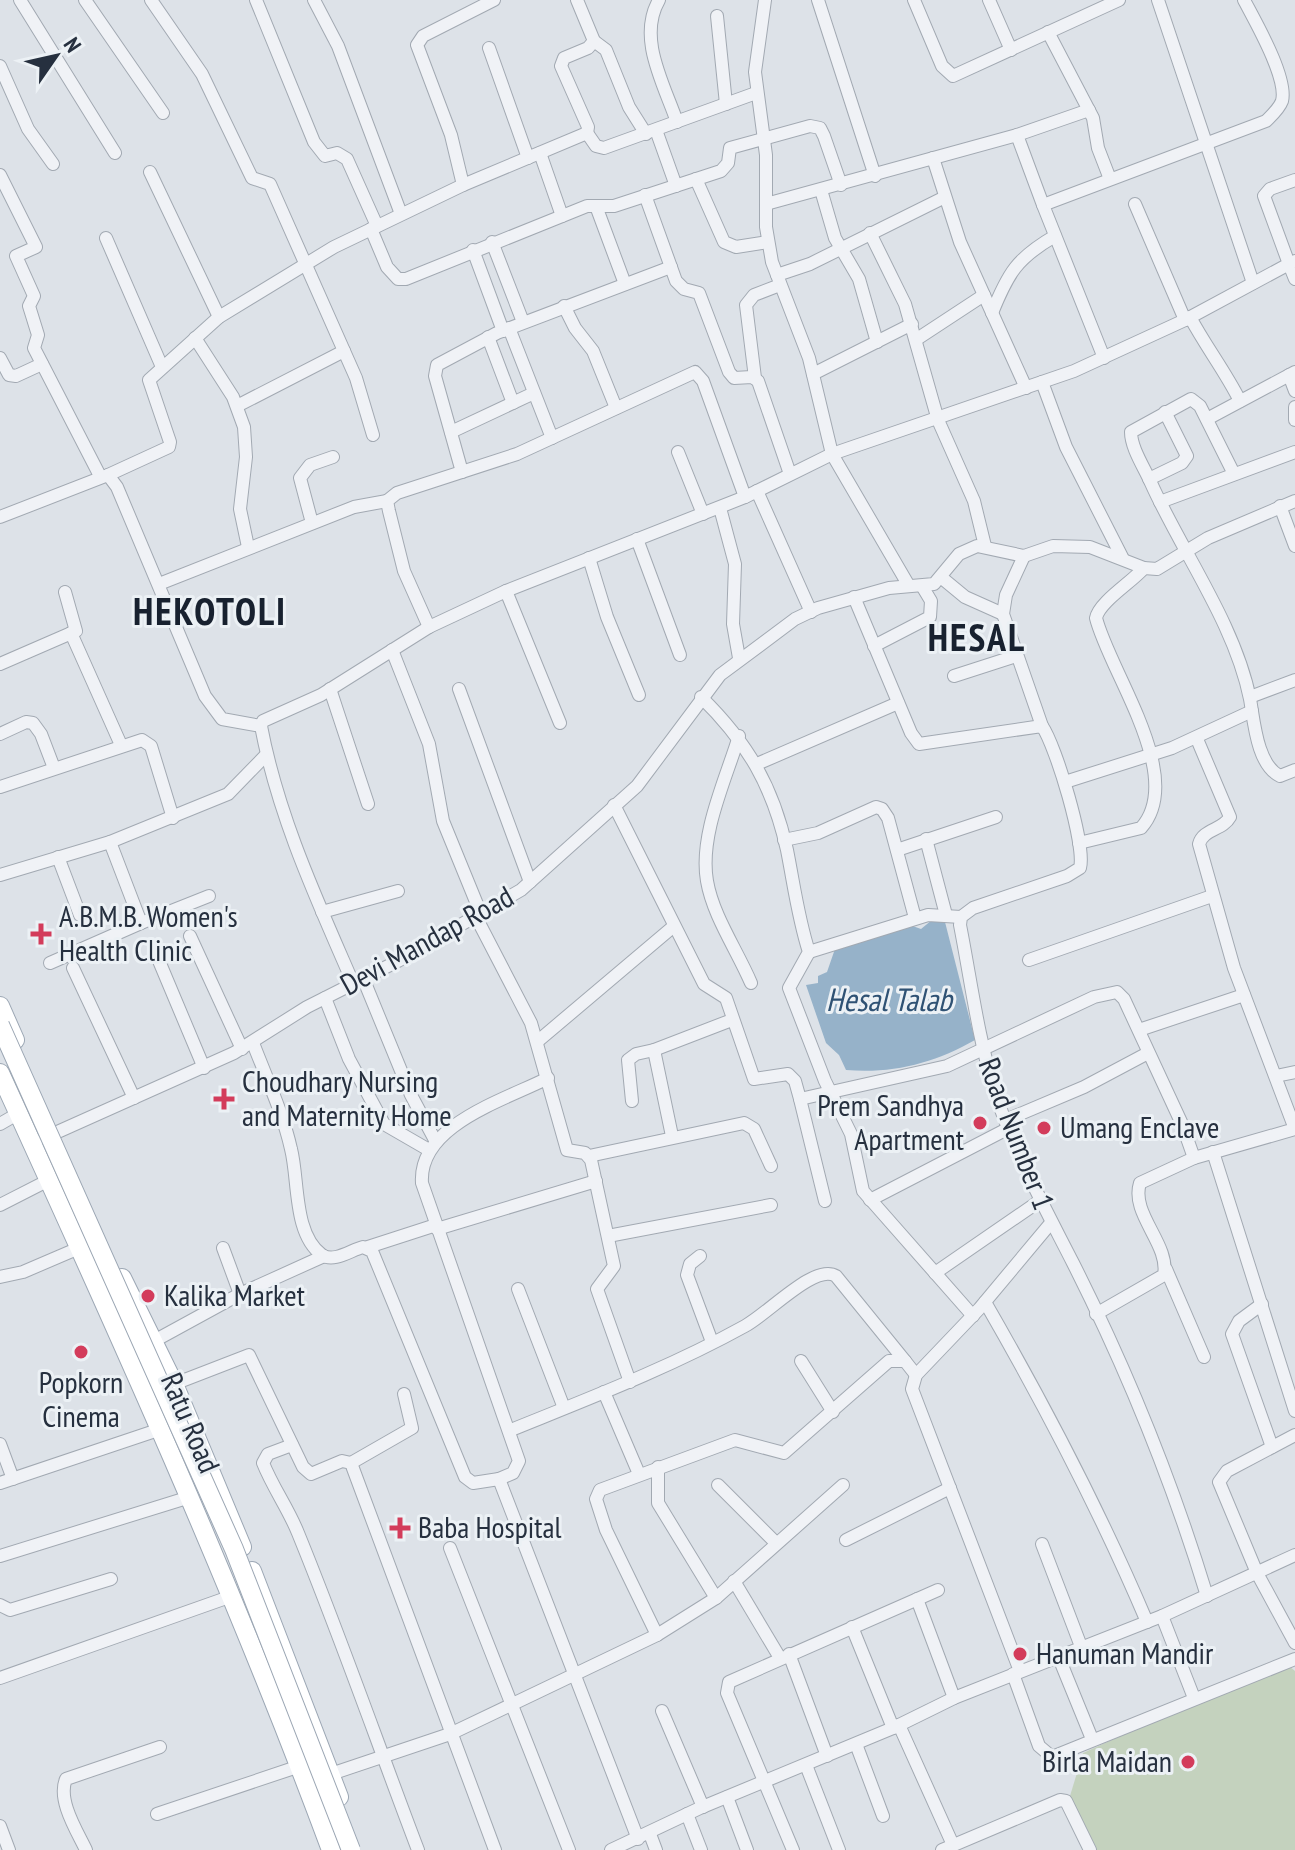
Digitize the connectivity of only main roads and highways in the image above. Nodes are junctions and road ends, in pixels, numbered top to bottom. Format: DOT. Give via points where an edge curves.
graph roads {
  1 [pos="0,1006"];
  2 [pos="0,1025"];
  3 [pos="0,1050"];
  4 [pos="0,1073"];
  5 [pos="331,1850"];
  6 [pos="340,1850"];
  7 [pos="351,1850"];
  8 [pos="358,1850"];
  1 -- 8 [label="main road, Ratu Road" via="174,1384"];
  2 -- 7 [label="main road, bridge" via="234,1549"];
  3 -- 6 [label="main road" via="224,1554"];
  4 -- 5 [label="main road, Ratu Road" via="190,1497"];
}
